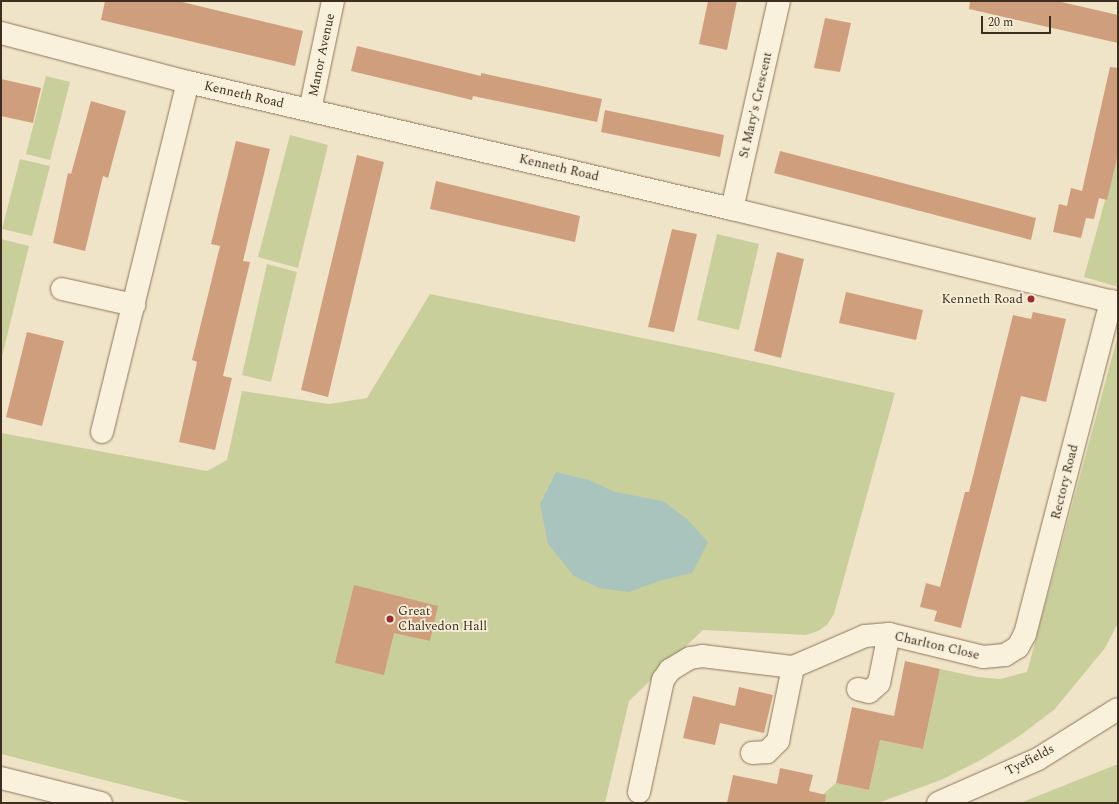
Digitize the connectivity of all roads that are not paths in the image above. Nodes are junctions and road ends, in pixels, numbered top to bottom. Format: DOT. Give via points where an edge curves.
graph roads {
  1 [pos="333,1"];
  2 [pos="779,1"];
  3 [pos="1,33"];
  4 [pos="188,82"];
  5 [pos="310,110"];
  6 [pos="732,209"];
  7 [pos="62,289"];
  8 [pos="1115,302"];
  9 [pos="134,306"];
  10 [pos="102,432"];
  11 [pos="889,634"];
  12 [pos="1005,655"];
  13 [pos="793,667"];
  14 [pos="858,689"];
  15 [pos="1118,709"];
  16 [pos="752,753"];
  17 [pos="1,778"];
  18 [pos="639,792"];
  19 [pos="100,803"];
  20 [pos="938,803"];
  1 -- 5 [label="street, Manor Avenue"];
  2 -- 6 [label="street, St Mary's Crescent"];
  3 -- 4 [label="street, Kenneth Road"];
  4 -- 5 [label="street, Kenneth Road"];
  4 -- 9 [label="street"];
  5 -- 6 [label="street, Kenneth Road"];
  6 -- 8 [label="street, Kenneth Road"];
  7 -- 9 [label="street"];
  8 -- 12 [label="street, Rectory Road" via="1026,634 1018,647"];
  9 -- 10 [label="street"];
  11 -- 12 [label="street, Charlton Close" via="983,657"];
  11 -- 13 [label="street, Charlton Close" via="865,636"];
  11 -- 14 [label="street" via="879,683 869,692"];
  13 -- 16 [label="street" via="778,741 767,752"];
  13 -- 18 [label="street" via="702,656 690,658 670,670 663,680"];
  15 -- 20 [label="street, Tyefields" via="1038,759"];
  17 -- 19 [label="street"];
}
